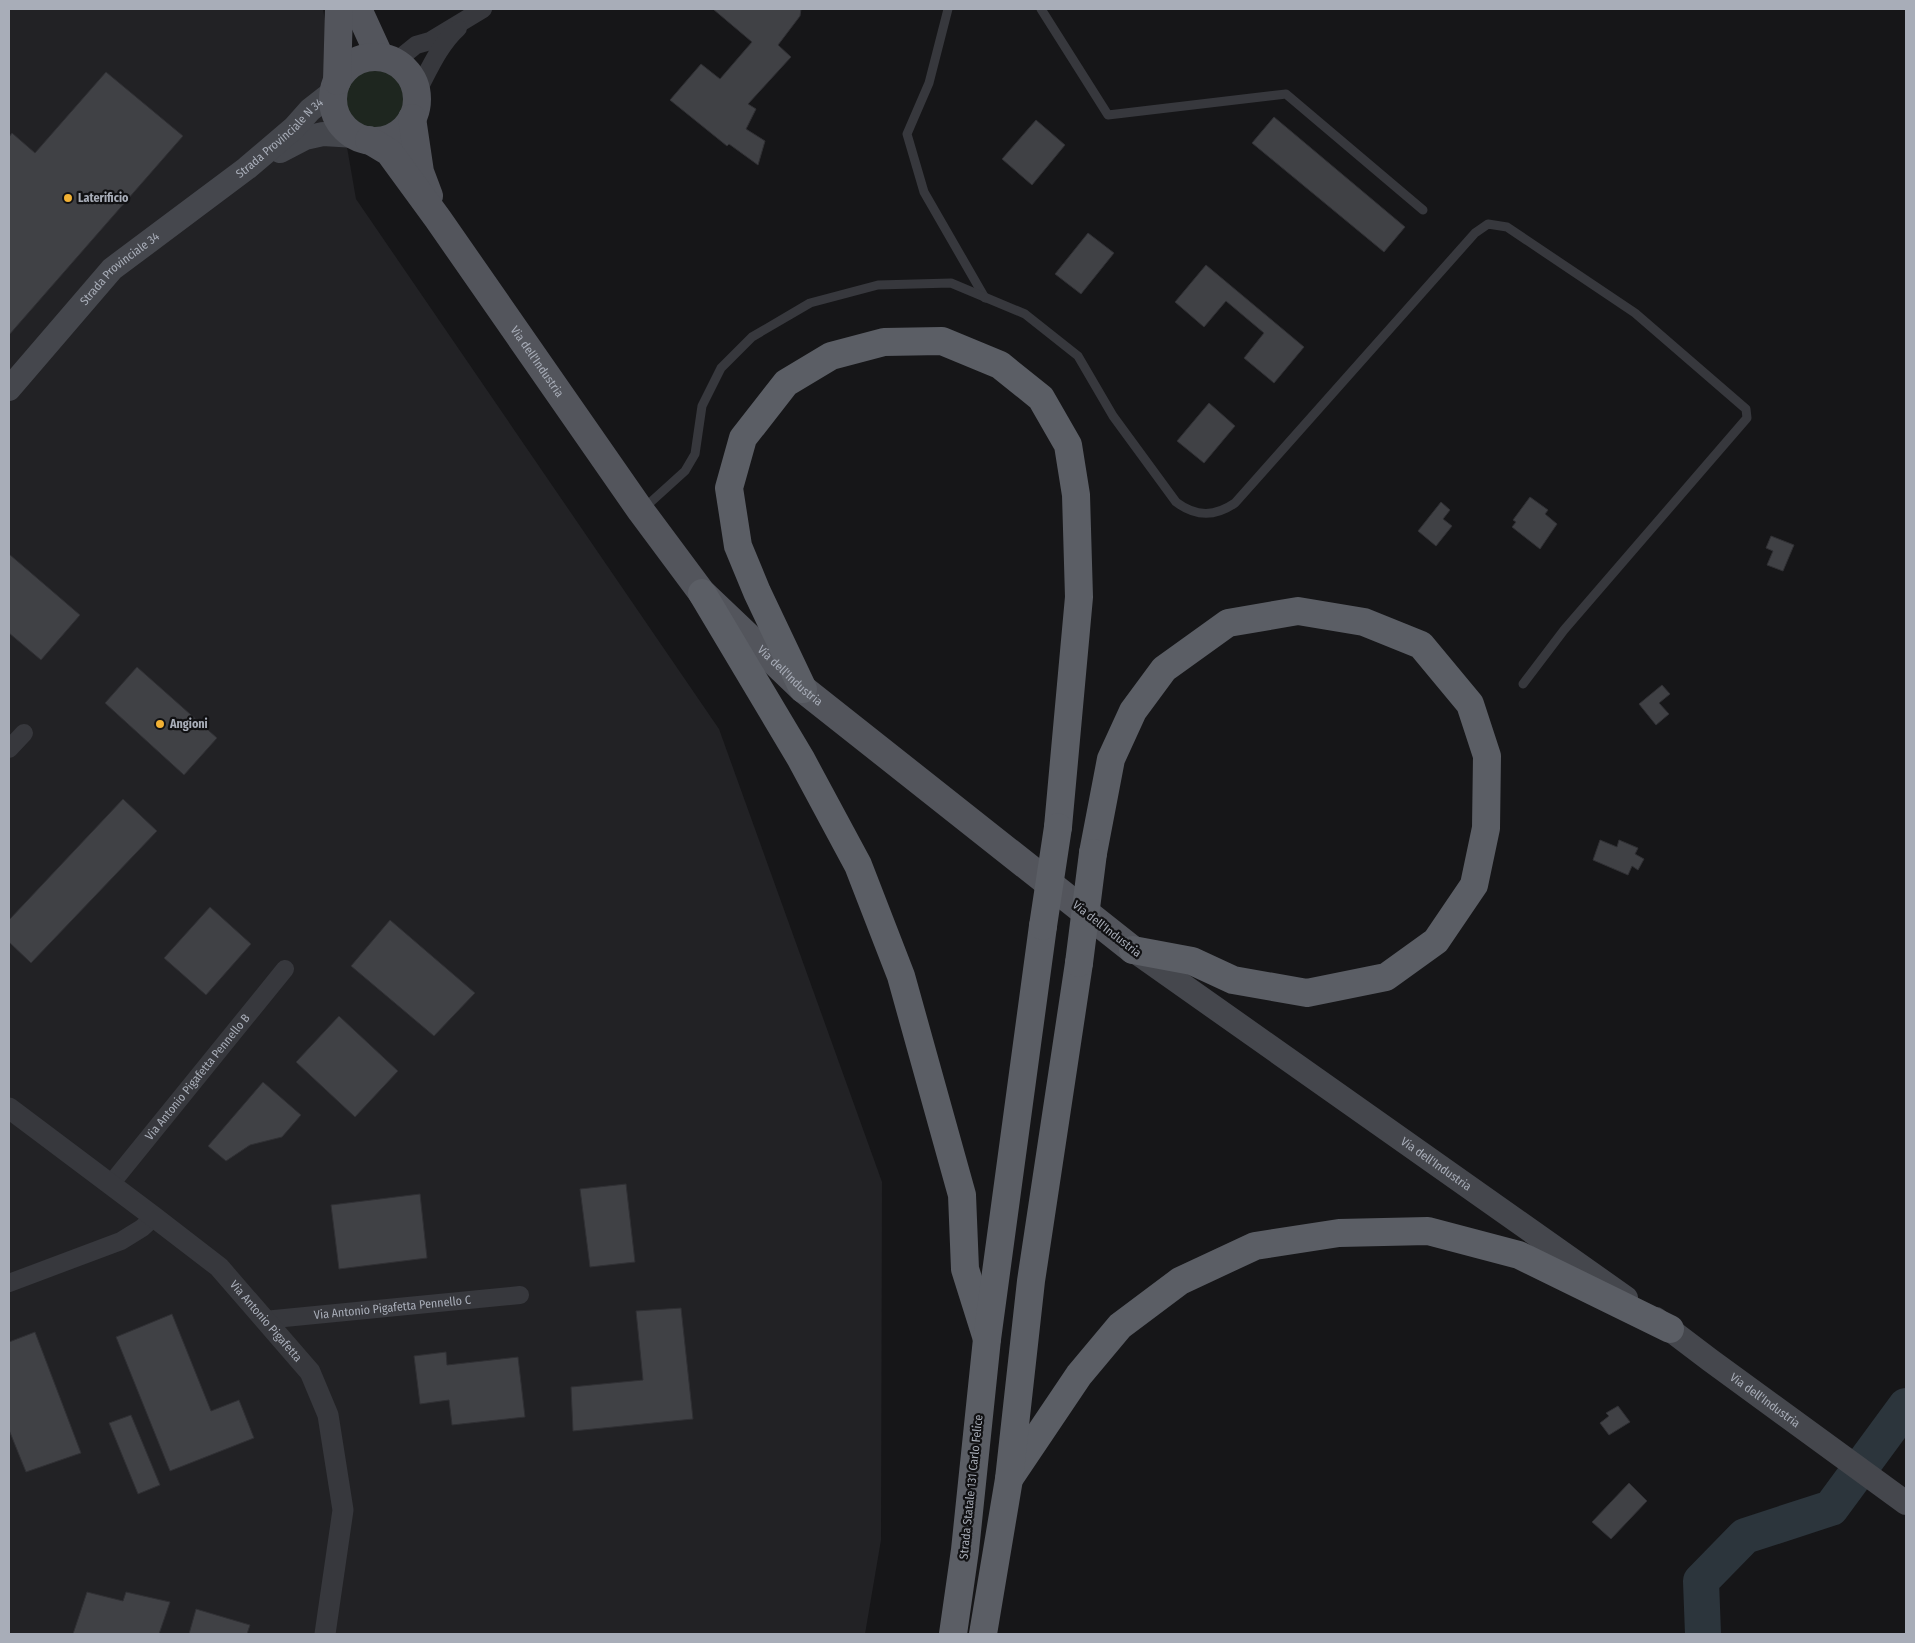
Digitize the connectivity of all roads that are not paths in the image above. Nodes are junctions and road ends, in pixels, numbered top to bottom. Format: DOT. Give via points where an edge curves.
graph roads {
  1 [pos="339,9"];
  2 [pos="358,9"];
  3 [pos="948,9"];
  4 [pos="1041,9"];
  5 [pos="478,12"];
  6 [pos="388,60"];
  7 [pos="335,87"];
  8 [pos="414,106"];
  9 [pos="362,138"];
  10 [pos="247,168"];
  11 [pos="1423,210"];
  12 [pos="438,219"];
  13 [pos="986,298"];
  14 [pos="9,389"];
  15 [pos="641,511"];
  16 [pos="702,593"];
  17 [pos="1523,684"];
  18 [pos="803,689"];
  19 [pos="24,733"];
  20 [pos="9,749"];
  21 [pos="1133,950"];
  22 [pos="284,969"];
  23 [pos="9,1108"];
  24 [pos="110,1185"];
  25 [pos="154,1217"];
  26 [pos="9,1283"];
  27 [pos="520,1295"];
  28 [pos="264,1320"];
  29 [pos="1670,1329"];
  30 [pos="987,1339"];
  31 [pos="1008,1479"];
  32 [pos="1906,1503"];
  33 [pos="326,1634"];
  34 [pos="953,1634"];
  35 [pos="983,1634"];
  1 -- 7 [label="main road"];
  2 -- 6 [label="main road"];
  3 -- 13 [label="lane" via="929,83 907,134 924,192"];
  4 -- 11 [label="lane" via="1108,115 1286,94"];
  5 -- 6 [label="street" via="430,41"];
  5 -- 8 [label="street" via="452,34 436,58"];
  6 -- 7 [label="main road" via="365,58 350,65"];
  6 -- 8 [label="main road" via="410,76 414,85"];
  7 -- 9 [label="main road" via="335,113 347,130"];
  7 -- 10 [label="main road, Strada Provinciale N 34"];
  8 -- 9 [label="main road" via="398,133 389,138"];
  8 -- 12 [label="main road, Via dell'Industria" via="420,172"];
  9 -- 10 [label="main road, Strada Provinciale N 34" via="323,134 305,138"];
  9 -- 12 [label="main road, Via dell'Industria" via="388,152"];
  10 -- 14 [label="main road, Strada Provinciale 34" via="112,269"];
  12 -- 15 [label="main road, Via dell'Industria"];
  13 -- 15 [label="lane" via="952,283 878,285 810,303 752,337 721,368 702,406 695,454 685,471"];
  13 -- 17 [label="lane" via="1025,314 1078,356 1113,416 1176,502 1185,509 1205,514 1220,512 1235,504 1475,233 1488,224 1507,227 1635,313 1746,409 1747,418 1564,630"];
  15 -- 16 [label="main road, Via dell'Industria"];
  16 -- 18 [label="main road, Via dell'Industria"];
  16 -- 30 [label="highway" via="801,760 858,865 901,976 962,1195 965,1269"];
  18 -- 21 [label="main road, Via dell'Industria"];
  18 -- 30 [label="highway, Strada Statale 131 Carlo Felice, bridge" via="738,546 729,488 743,438 786,383 831,356 884,342 942,341 1000,365 1041,398 1068,445 1076,495 1079,597 1058,826"];
  19 -- 20 [label="street"];
  21 -- 29 [label="main road, Via dell'Industria"];
  21 -- 31 [label="highway, bridge" via="1192,961 1233,980 1307,993 1386,977 1436,941 1474,885 1486,828 1487,756 1470,704 1421,645 1364,622 1298,612 1228,623 1164,668 1133,712 1111,759 1093,853 1031,1281"];
  22 -- 24 [label="street, Via Antonio Pigafetta Pennello B"];
  23 -- 24 [label="street, Via Antonio Pigafetta"];
  24 -- 25 [label="street, Via Antonio Pigafetta"];
  25 -- 26 [label="street" via="121,1241"];
  25 -- 28 [label="street, Via Antonio Pigafetta" via="218,1267"];
  27 -- 28 [label="street, Via Antonio Pigafetta Pennello C"];
  28 -- 33 [label="street, Via Antonio Pigafetta" via="310,1372 328,1415 343,1510"];
  29 -- 31 [label="highway" via="1519,1255 1428,1230 1339,1233 1256,1246 1180,1280 1120,1326 1079,1375"];
  29 -- 32 [label="main road, Via dell'Industria"];
  30 -- 34 [label="highway, Strada Statale 131 Carlo Felice"];
  31 -- 35 [label="highway"];
}
